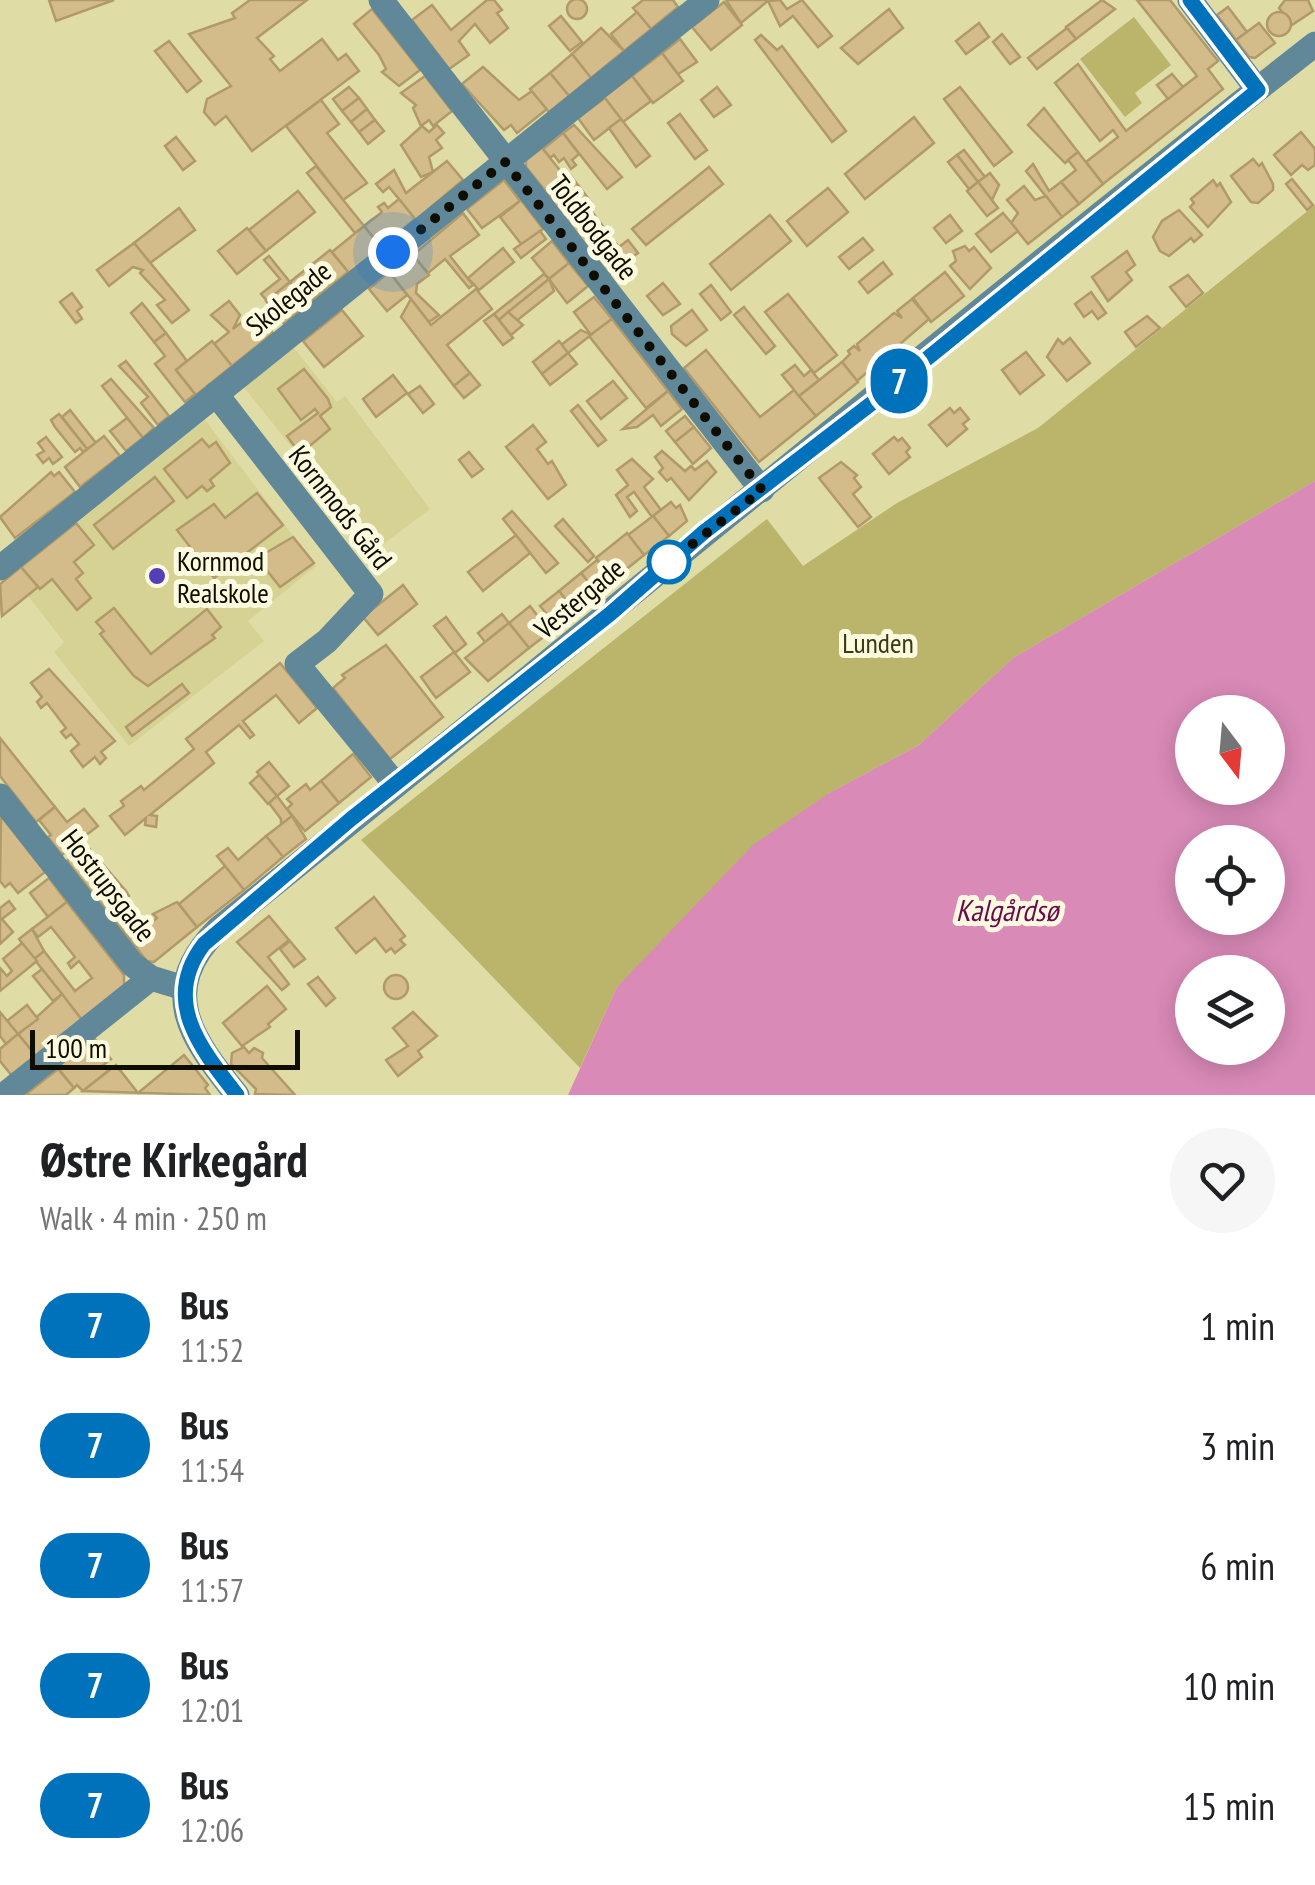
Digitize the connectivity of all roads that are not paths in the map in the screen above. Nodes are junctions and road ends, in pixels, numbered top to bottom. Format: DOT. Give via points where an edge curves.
graph roads {
  1 [pos="381,0"];
  2 [pos="707,0"];
  3 [pos="1190,0"];
  4 [pos="1315,44"];
  5 [pos="1258,90"];
  6 [pos="505,162"];
  7 [pos="216,394"];
  8 [pos="762,490"];
  9 [pos="0,568"];
  10 [pos="396,784"];
  11 [pos="0,796"];
  12 [pos="151,978"];
  13 [pos="184,988"];
  14 [pos="4,1095"];
  15 [pos="237,1095"];
  1 -- 6 [label="street, Toldbodgade"];
  2 -- 6 [label="street, Skolegade"];
  3 -- 5 [label="street"];
  4 -- 5 [label="street, Vestergade"];
  5 -- 8 [label="street, Vestergade"];
  6 -- 7 [label="street, Skolegade"];
  6 -- 8 [label="street, Toldbodgade"];
  7 -- 9 [label="street, Skolegade"];
  7 -- 10 [label="street, Kornmods Gård" via="371,594 298,664"];
  8 -- 10 [label="street, Vestergade"];
  10 -- 13 [label="street, Vestergade" via="218,929 192,960"];
  11 -- 12 [label="street, Hostrupsgade"];
  12 -- 13 [label="street, Hostrupsgade"];
  12 -- 14 [label="street"];
  13 -- 15 [label="street" via="192,1032"];
}
